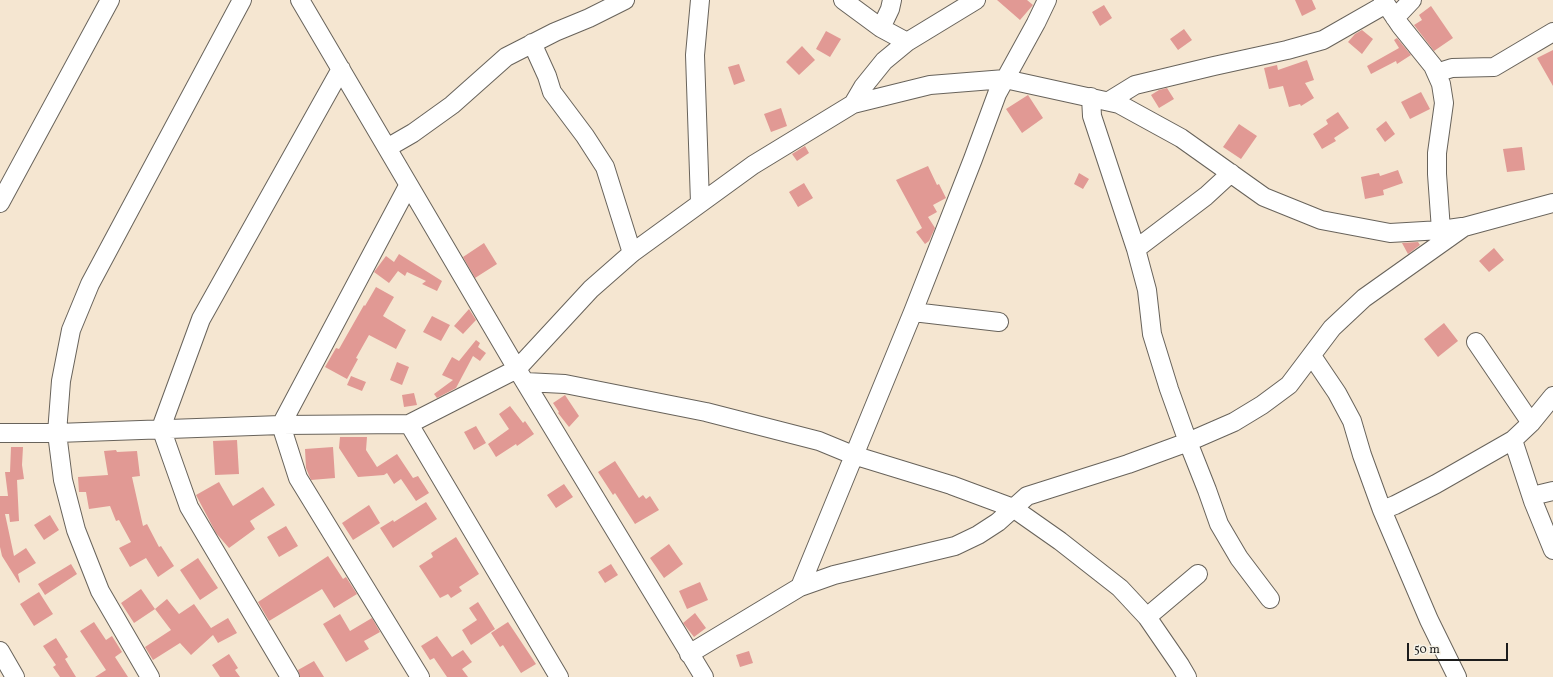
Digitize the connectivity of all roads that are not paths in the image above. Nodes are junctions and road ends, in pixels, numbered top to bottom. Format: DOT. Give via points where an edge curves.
graph roads {
  1 [pos="110,0"];
  2 [pos="242,0"];
  3 [pos="300,0"];
  4 [pos="625,0"];
  5 [pos="700,0"];
  6 [pos="843,0"];
  7 [pos="892,0"];
  8 [pos="976,0"];
  9 [pos="1046,0"];
  10 [pos="1412,0"];
  11 [pos="1388,7"];
  12 [pos="881,28"];
  13 [pos="1553,32"];
  14 [pos="907,42"];
  15 [pos="532,43"];
  16 [pos="341,69"];
  17 [pos="1436,74"];
  18 [pos="1004,79"];
  19 [pos="1091,97"];
  20 [pos="1109,101"];
  21 [pos="853,104"];
  22 [pos="387,148"];
  23 [pos="1231,173"];
  24 [pos="408,186"];
  25 [pos="0,203"];
  26 [pos="700,203"];
  27 [pos="1553,203"];
  28 [pos="1464,227"];
  29 [pos="1441,230"];
  30 [pos="1136,249"];
  31 [pos="632,253"];
  32 [pos="913,312"];
  33 [pos="999,322"];
  34 [pos="1476,342"];
  35 [pos="1312,356"];
  36 [pos="521,376"];
  37 [pos="1553,396"];
  38 [pos="1531,423"];
  39 [pos="409,424"];
  40 [pos="281,425"];
  41 [pos="161,428"];
  42 [pos="0,433"];
  43 [pos="57,433"];
  44 [pos="1513,440"];
  45 [pos="1188,442"];
  46 [pos="853,455"];
  47 [pos="1553,491"];
  48 [pos="1532,496"];
  49 [pos="1013,508"];
  50 [pos="1382,510"];
  51 [pos="1553,550"];
  52 [pos="1198,574"];
  53 [pos="800,587"];
  54 [pos="1270,599"];
  55 [pos="1147,618"];
  56 [pos="0,651"];
  57 [pos="689,654"];
  58 [pos="702,676"];
  59 [pos="15,677"];
  60 [pos="150,677"];
  61 [pos="290,677"];
  62 [pos="420,677"];
  63 [pos="559,677"];
  64 [pos="1187,677"];
  65 [pos="1457,677"];
  1 -- 25 [label="street"];
  2 -- 43 [label="street" via="90,284 71,330 61,381"];
  3 -- 16 [label="street"];
  4 -- 15 [label="street"];
  5 -- 26 [label="street" via="696,55"];
  6 -- 12 [label="street"];
  7 -- 12 [label="street"];
  8 -- 14 [label="street"];
  9 -- 18 [label="street"];
  10 -- 11 [label="street"];
  11 -- 17 [label="street"];
  11 -- 20 [label="street" via="1323,40 1135,85"];
  12 -- 14 [label="street"];
  13 -- 17 [label="street" via="1494,67 1452,68"];
  14 -- 21 [label="street" via="884,61"];
  15 -- 22 [label="street" via="506,57 452,106"];
  15 -- 31 [label="street" via="552,92 605,167"];
  16 -- 22 [label="street"];
  16 -- 41 [label="street" via="200,320"];
  17 -- 29 [label="street" via="1441,84 1444,103 1437,153"];
  18 -- 19 [label="street"];
  18 -- 21 [label="street" via="930,85"];
  18 -- 32 [label="street"];
  19 -- 20 [label="street"];
  19 -- 30 [label="street" via="1092,116"];
  20 -- 23 [label="street" via="1181,138"];
  21 -- 26 [label="street" via="753,165"];
  22 -- 24 [label="street"];
  23 -- 29 [label="street" via="1264,197 1321,220 1390,233"];
  23 -- 30 [label="street" via="1206,196"];
  24 -- 36 [label="street"];
  24 -- 40 [label="street"];
  26 -- 31 [label="street"];
  27 -- 28 [label="street"];
  28 -- 29 [label="street"];
  28 -- 35 [label="street" via="1364,298 1332,328"];
  30 -- 45 [label="street" via="1147,290 1152,334"];
  31 -- 36 [label="street" via="592,289"];
  32 -- 33 [label="street"];
  32 -- 46 [label="street"];
  34 -- 38 [label="street"];
  35 -- 45 [label="street" via="1289,385 1262,405 1234,422"];
  35 -- 50 [label="street" via="1337,393 1352,422"];
  36 -- 39 [label="street"];
  36 -- 46 [label="street" via="706,412 819,441"];
  36 -- 57 [label="street"];
  37 -- 38 [label="street"];
  38 -- 44 [label="street"];
  39 -- 40 [label="street"];
  39 -- 63 [label="street"];
  40 -- 41 [label="street"];
  40 -- 62 [label="street" via="298,478"];
  41 -- 43 [label="street"];
  41 -- 61 [label="street" via="189,507"];
  42 -- 43 [label="street"];
  43 -- 60 [label="street" via="63,480 76,530 97,584"];
  44 -- 48 [label="street"];
  44 -- 50 [label="street" via="1436,484"];
  45 -- 49 [label="street" via="1027,496"];
  45 -- 54 [label="street" via="1220,524 1239,558"];
  46 -- 49 [label="street" via="951,485"];
  46 -- 53 [label="street"];
  47 -- 48 [label="street"];
  48 -- 51 [label="street"];
  49 -- 53 [label="street" via="978,536 955,546 834,575"];
  49 -- 55 [label="street" via="1120,588"];
  50 -- 65 [label="street" via="1429,620"];
  52 -- 55 [label="street"];
  53 -- 57 [label="street"];
  55 -- 64 [label="street"];
  56 -- 59 [label="street"];
  57 -- 58 [label="street"];
}
